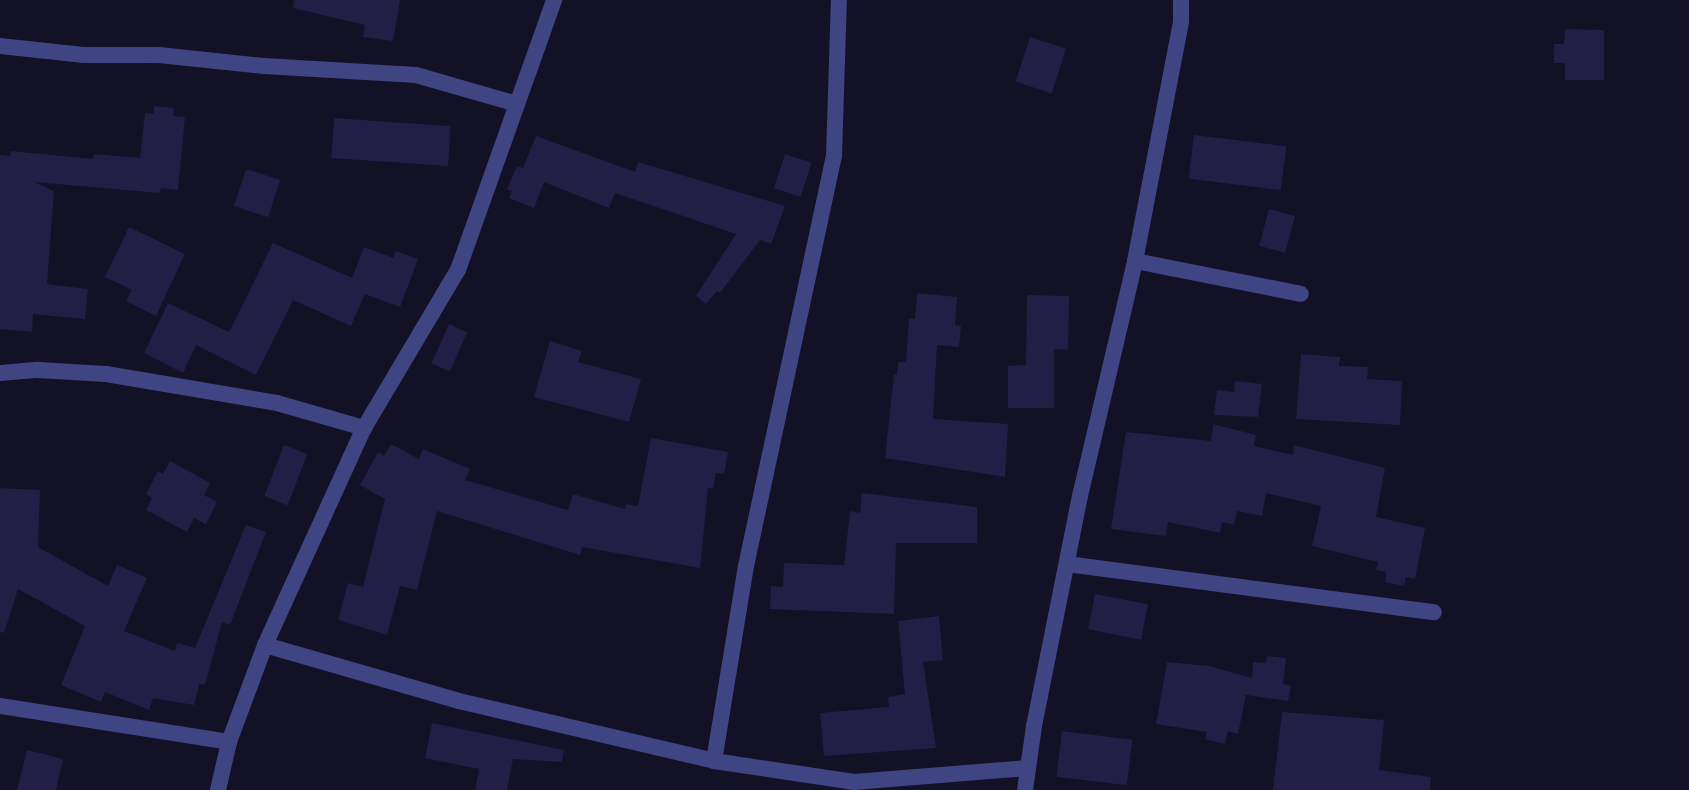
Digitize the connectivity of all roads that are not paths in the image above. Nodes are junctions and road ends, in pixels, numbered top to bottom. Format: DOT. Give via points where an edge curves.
graph roads {
  1 [pos="554,0"];
  2 [pos="839,0"];
  3 [pos="1181,0"];
  4 [pos="0,46"];
  5 [pos="517,104"];
  6 [pos="1135,261"];
  7 [pos="1301,294"];
  8 [pos="0,373"];
  9 [pos="364,428"];
  10 [pos="1067,564"];
  11 [pos="1434,612"];
  12 [pos="265,645"];
  13 [pos="0,706"];
  14 [pos="229,742"];
  15 [pos="714,761"];
  16 [pos="1027,768"];
  17 [pos="218,790"];
  18 [pos="1025,790"];
  1 -- 5 [label="street"];
  2 -- 15 [label="street" via="834,156 746,566"];
  3 -- 6 [label="street"];
  4 -- 5 [label="street" via="416,75"];
  5 -- 9 [label="street" via="458,270"];
  6 -- 7 [label="street"];
  6 -- 10 [label="street"];
  8 -- 9 [label="street" via="38,370 149,380 277,403"];
  9 -- 12 [label="street"];
  10 -- 11 [label="street"];
  10 -- 16 [label="street"];
  12 -- 14 [label="street"];
  12 -- 15 [label="street" via="459,701"];
  13 -- 14 [label="street"];
  14 -- 17 [label="street"];
  15 -- 16 [label="street" via="854,782"];
  16 -- 18 [label="street"];
}
